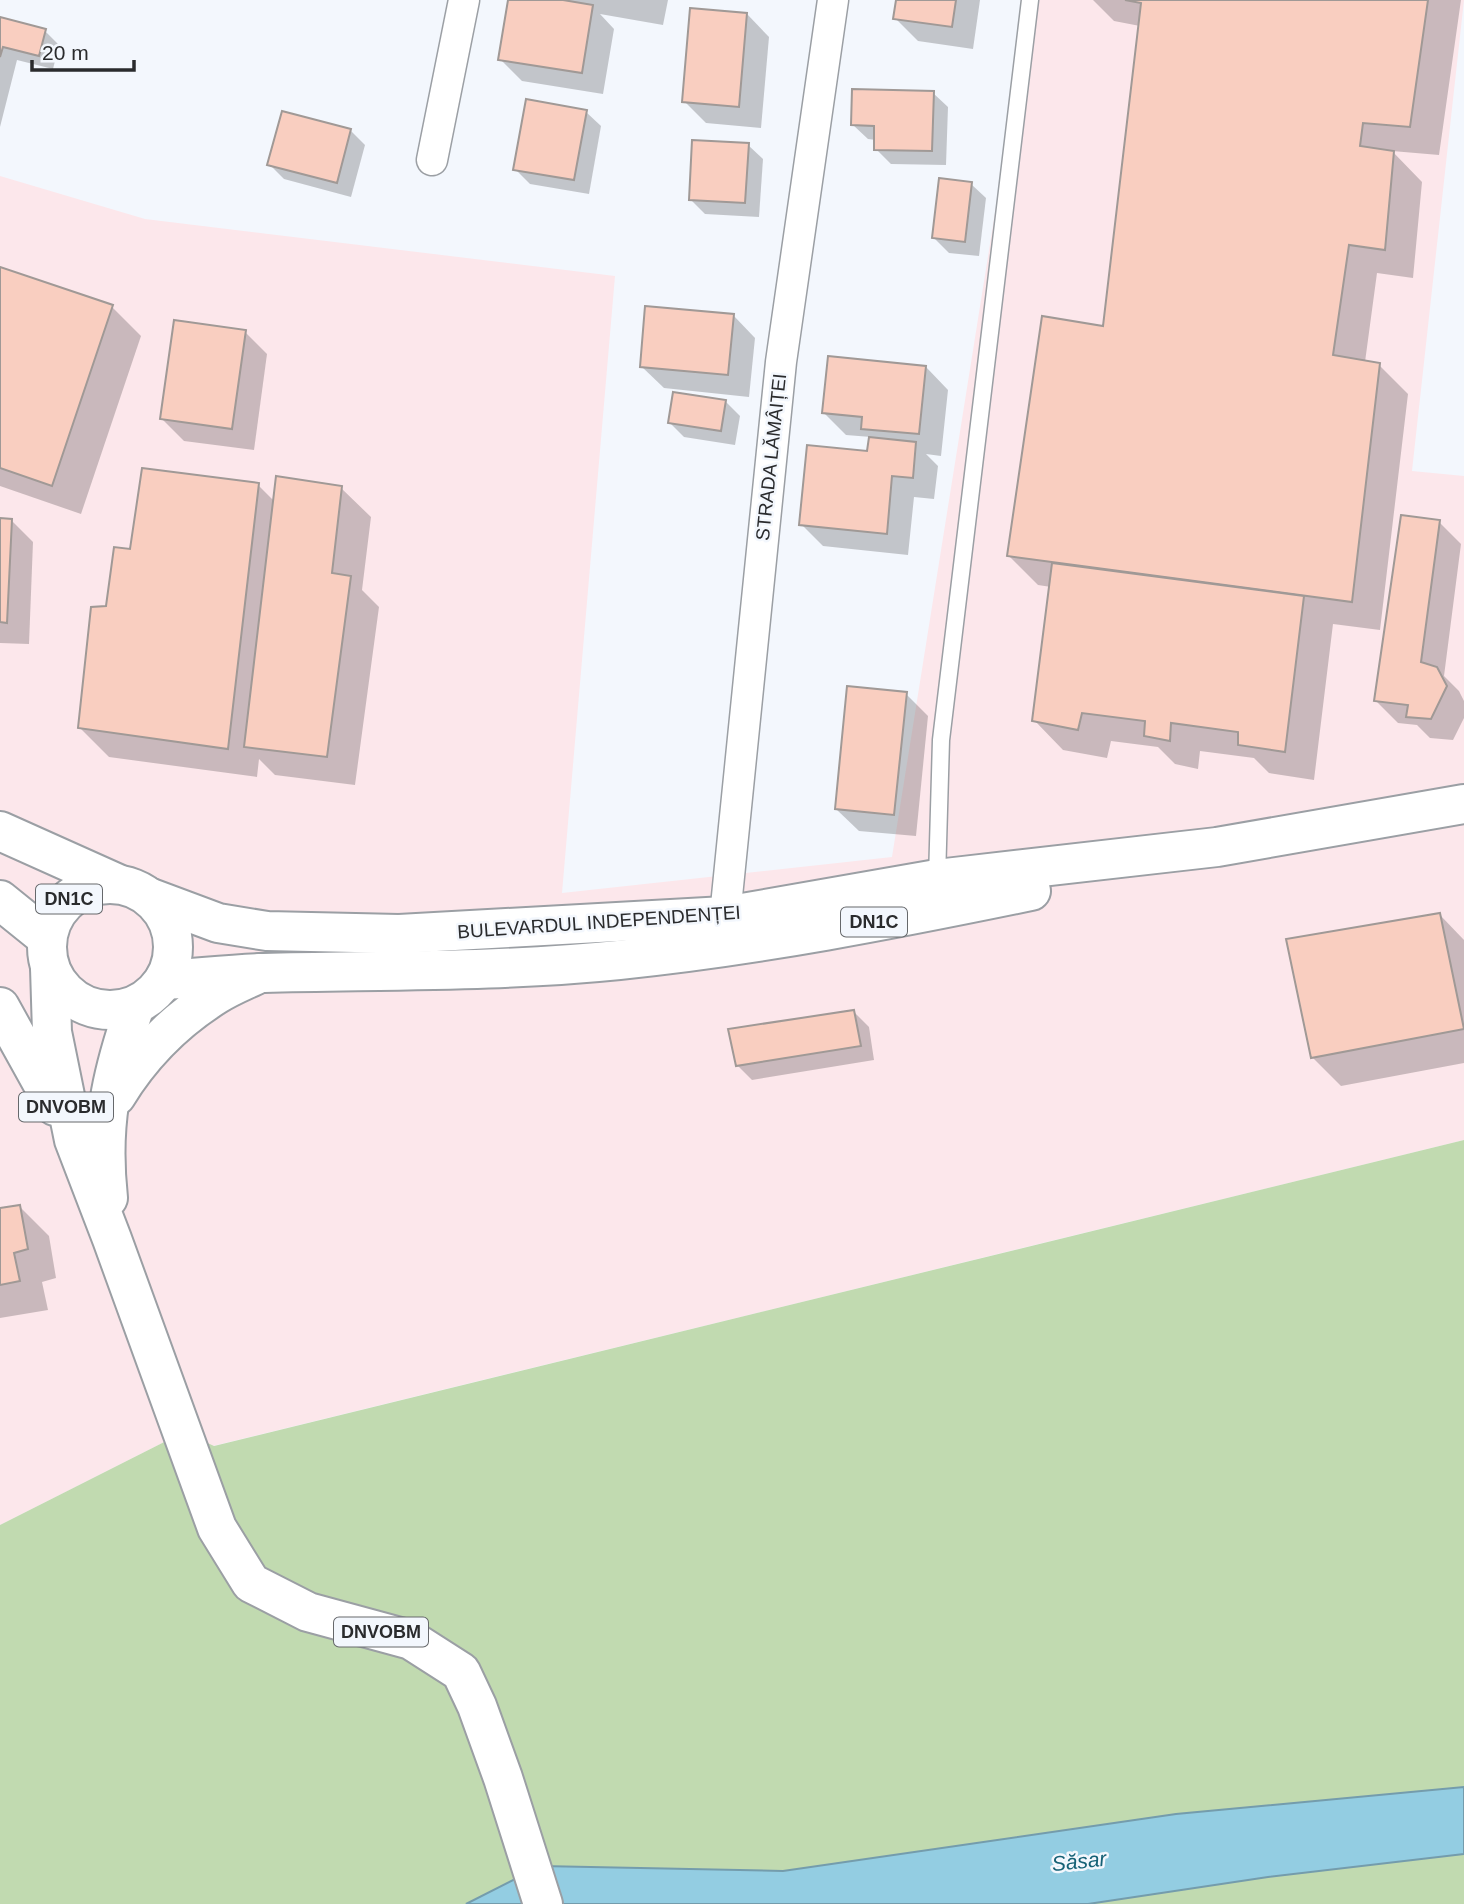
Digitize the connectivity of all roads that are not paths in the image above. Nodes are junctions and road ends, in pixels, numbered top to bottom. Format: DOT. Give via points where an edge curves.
graph roads {
  1 [pos="464,0"];
  2 [pos="833,0"];
  3 [pos="1030,0"];
  4 [pos="432,160"];
  5 [pos="1464,804"];
  6 [pos="0,831"];
  7 [pos="1217,847"];
  8 [pos="937,879"];
  9 [pos="134,890"];
  10 [pos="0,900"];
  11 [pos="724,916"];
  12 [pos="48,953"];
  13 [pos="260,973"];
  14 [pos="164,980"];
  15 [pos="135,1006"];
  16 [pos="0,1007"];
  17 [pos="107,1109"];
  18 [pos="74,1140"];
  19 [pos="112,1239"];
  20 [pos="543,1904"];
  1 -- 4 [label="street"];
  2 -- 11 [label="street, STRADA LĂMÂIȚEI" via="781,362"];
  3 -- 8 [label="lane" via="941,740"];
  5 -- 7 [label="main road, BULEVARDUL INDEPENDENȚEI / DN1C"];
  6 -- 9 [label="main road, BULEVARDUL INDEPENDENȚEI / DN1C"];
  7 -- 8 [label="main road, BULEVARDUL INDEPENDENȚEI / DN1C"];
  7 -- 13 [label="main road, BULEVARDUL INDEPENDENȚEI / DN1C" via="1029,891 710,948 527,965"];
  8 -- 11 [label="main road, BULEVARDUL INDEPENDENȚEI / DN1C"];
  9 -- 11 [label="main road, BULEVARDUL INDEPENDENȚEI / DN1C" via="218,923 267,931 399,934"];
  9 -- 12 [label="main road, DN1C" via="97,885 78,891 52,920"];
  9 -- 14 [label="main road" via="163,912 171,928 172,964"];
  10 -- 12 [label="main road, DN1C"];
  12 -- 15 [label="main road, DN1C" via="65,993 77,1002 106,1010"];
  12 -- 18 [label="main road, DNVOBM" via="52,1032"];
  13 -- 14 [label="main road, BULEVARDUL INDEPENDENȚEI / DN1C"];
  13 -- 17 [label="main road, DNVOBM" via="185,1017 152,1048"];
  14 -- 15 [label="main road"];
  15 -- 17 [label="main road, DNVOBM" via="117,1058"];
  16 -- 18 [label="main road, DNVOBM"];
  17 -- 19 [label="main road, DNVOBM" via="104,1163"];
  18 -- 19 [label="main road, DNVOBM"];
  19 -- 20 [label="main road, DNVOBM" via="217,1528 251,1583 308,1612 411,1640 461,1672 503,1778"];
}
